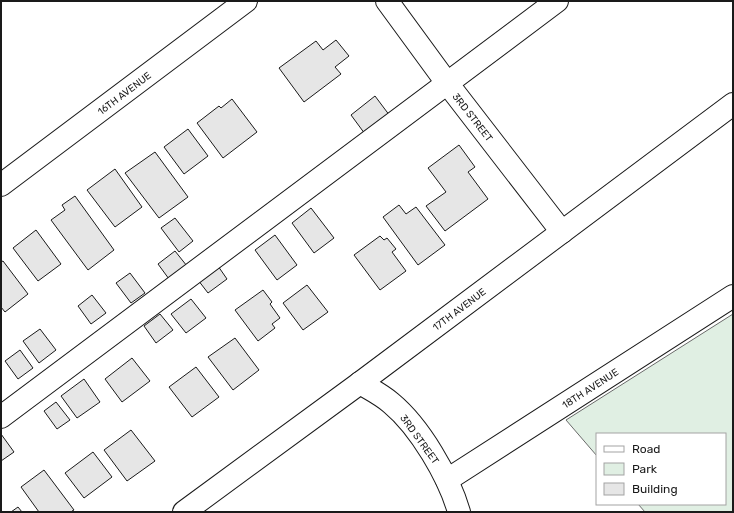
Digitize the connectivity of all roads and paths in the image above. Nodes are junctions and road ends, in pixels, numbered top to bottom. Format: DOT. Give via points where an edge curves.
graph roads {
  1 [pos="246,1"];
  2 [pos="386,1"];
  3 [pos="557,1"];
  4 [pos="447,83"];
  5 [pos="733,104"];
  6 [pos="1,185"];
  7 [pos="562,232"];
  8 [pos="733,296"];
  9 [pos="360,383"];
  10 [pos="1,417"];
  11 [pos="447,480"];
  12 [pos="184,512"];
  13 [pos="459,512"];
  1 -- 6 [label="main road, 16TH AVENUE"];
  2 -- 4 [label="main road, 3RD STREET"];
  3 -- 4 [label="main road"];
  4 -- 7 [label="main road, 3RD STREET"];
  4 -- 10 [label="main road"];
  5 -- 7 [label="main road, 17TH AVENUE"];
  7 -- 9 [label="main road, 17TH AVENUE"];
  8 -- 11 [label="main road, 18TH AVENUE"];
  9 -- 11 [label="main road, 3RD STREET" via="391,402 410,422 434,455"];
  9 -- 12 [label="main road, 17TH AVENUE"];
  11 -- 13 [label="main road, 3RD STREET"];
}
